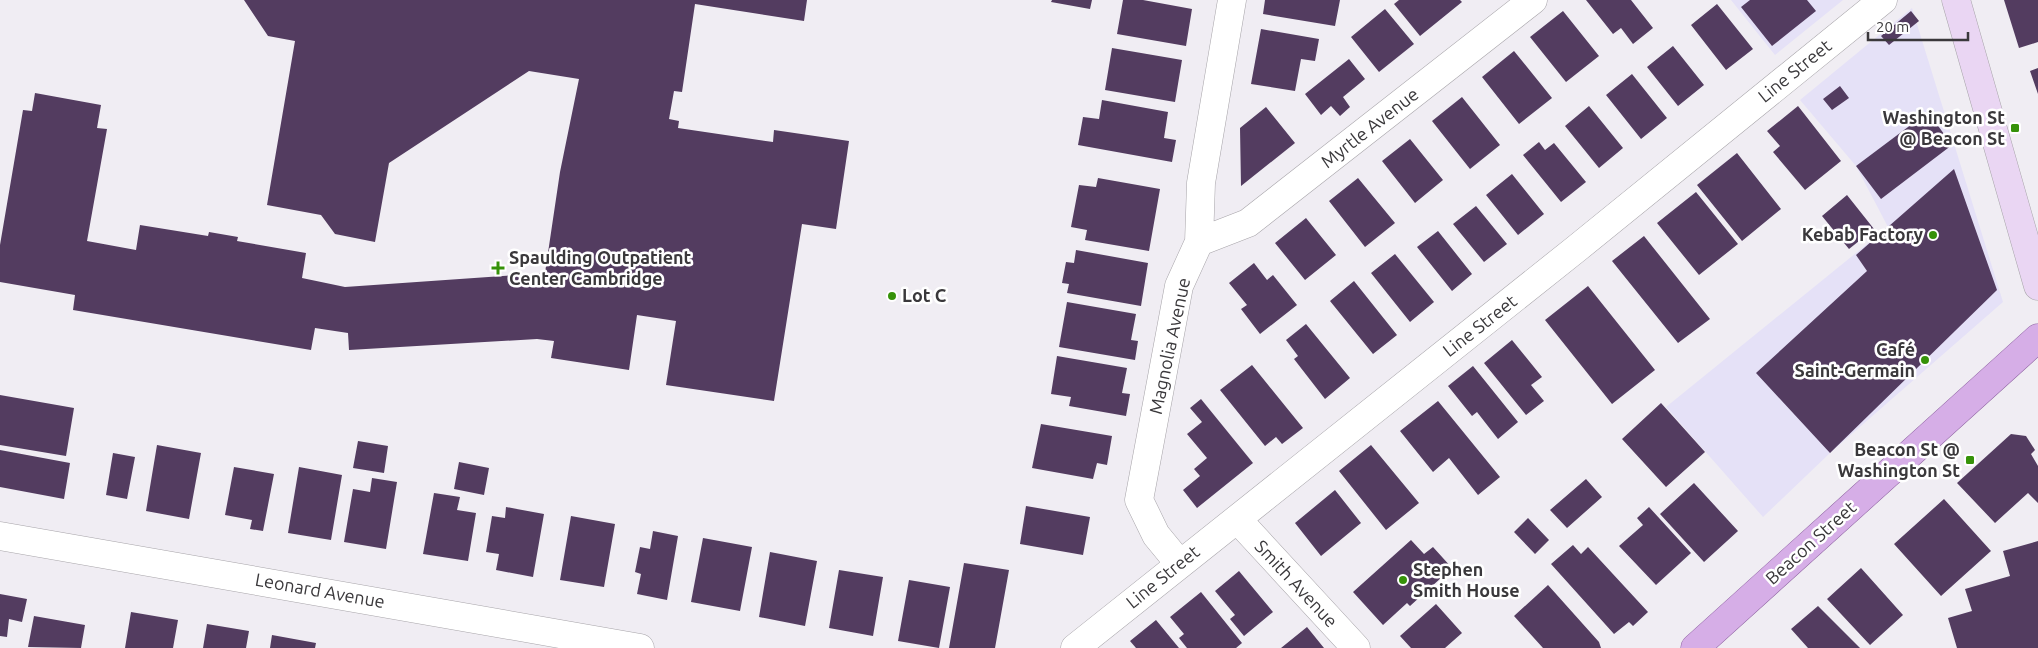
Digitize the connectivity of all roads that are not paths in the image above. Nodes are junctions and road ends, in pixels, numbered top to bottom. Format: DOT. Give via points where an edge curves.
graph roads {
  1 [pos="1232,0"];
  2 [pos="1532,0"];
  3 [pos="1883,0"];
  4 [pos="1956,0"];
  5 [pos="1199,242"];
  6 [pos="2038,286"];
  7 [pos="2038,338"];
  8 [pos="1237,519"];
  9 [pos="0,536"];
  10 [pos="1179,563"];
  11 [pos="640,648"];
  12 [pos="1075,648"];
  13 [pos="1356,648"];
  14 [pos="1695,648"];
  1 -- 5 [label="street, Magnolia Avenue" via="1201,183"];
  2 -- 5 [label="street, Myrtle Avenue" via="1248,223"];
  3 -- 8 [label="street, Line Street"];
  4 -- 6 [label="main road"];
  5 -- 10 [label="street, Magnolia Avenue" via="1179,286 1138,500 1156,535"];
  7 -- 14 [label="main road, Beacon Street"];
  8 -- 10 [label="street, Line Street"];
  8 -- 13 [label="street, Smith Avenue"];
  9 -- 11 [label="street, Leonard Avenue"];
  10 -- 12 [label="street, Line Street"];
}
